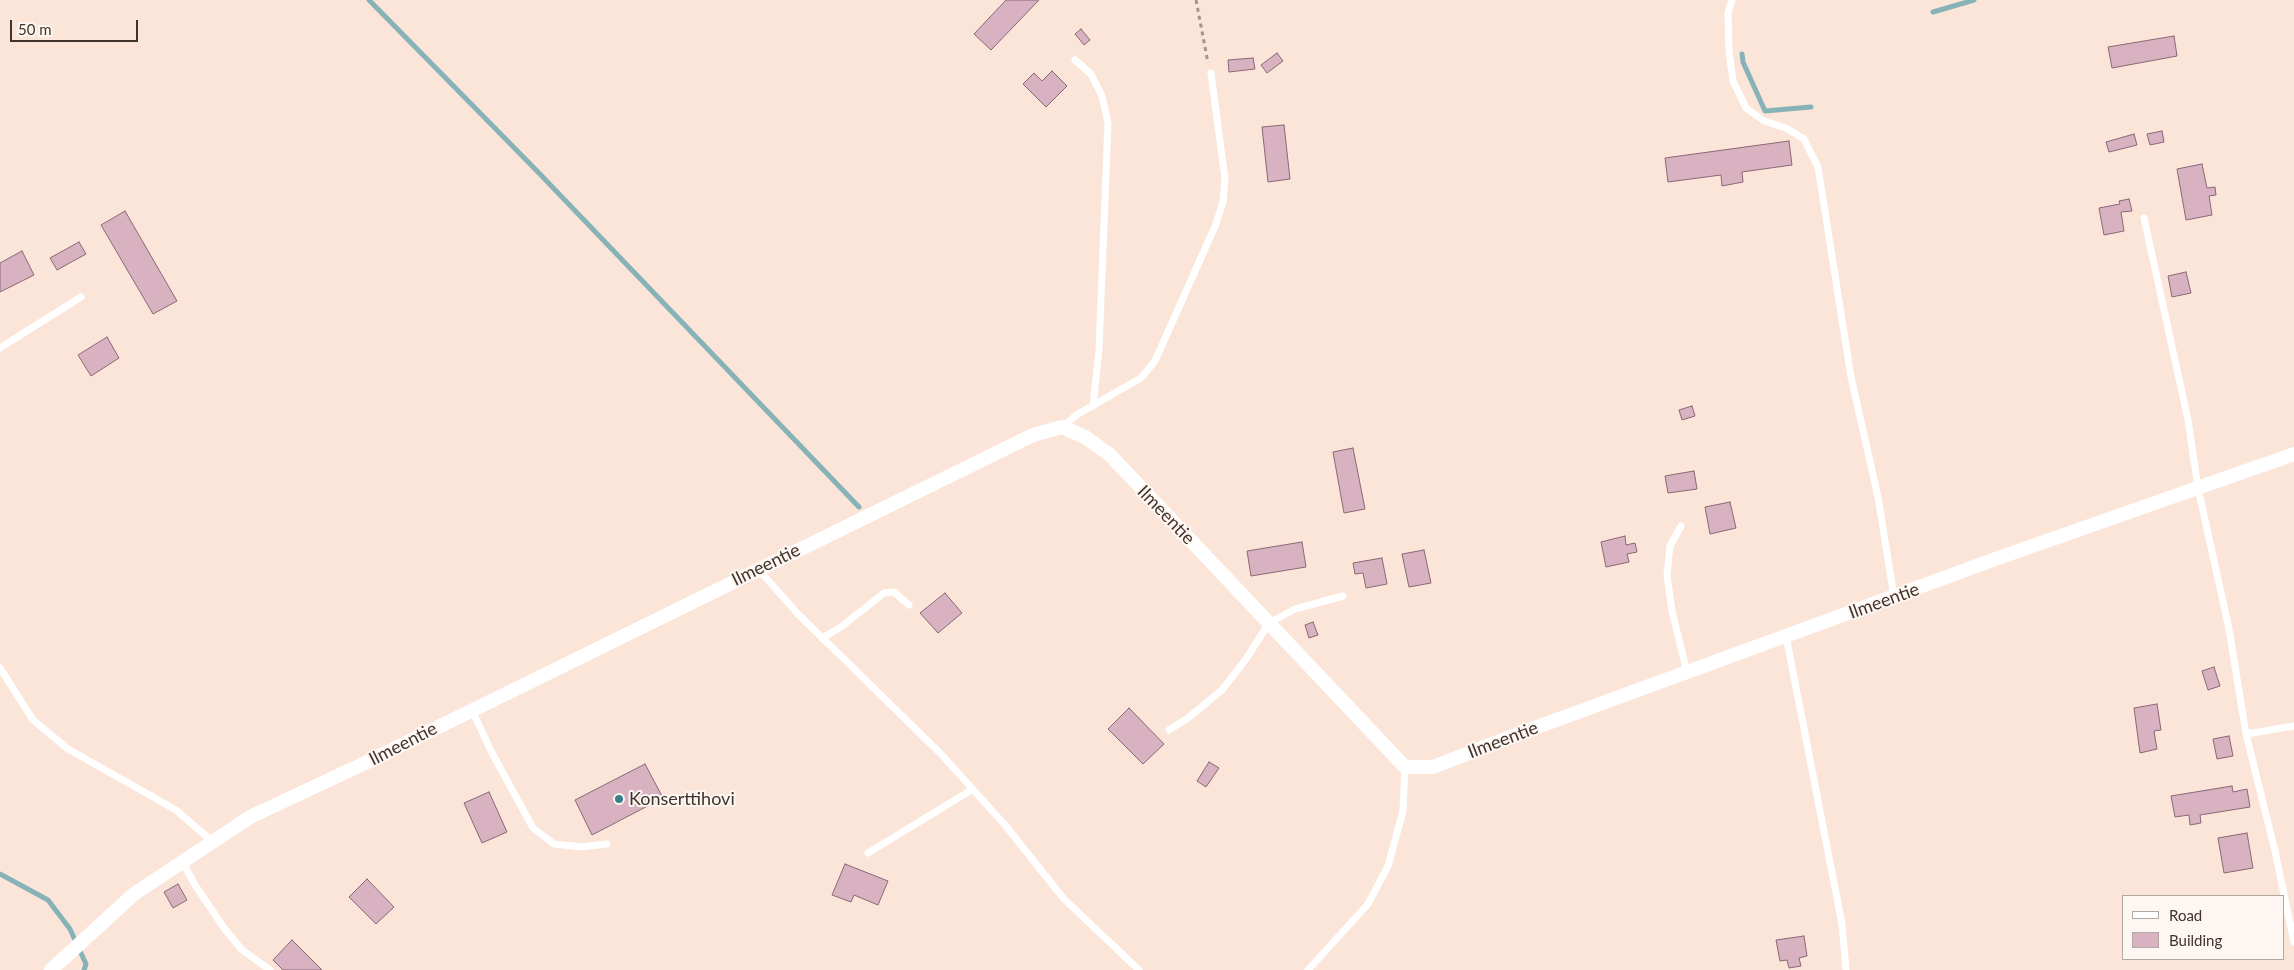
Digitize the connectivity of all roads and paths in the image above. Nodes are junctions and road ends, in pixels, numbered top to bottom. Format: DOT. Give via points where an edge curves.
graph roads {
  1 [pos="1196,0"];
  2 [pos="1732,0"];
  3 [pos="1075,60"];
  4 [pos="1211,74"];
  5 [pos="2144,218"];
  6 [pos="81,297"];
  7 [pos="0,348"];
  8 [pos="1094,406"];
  9 [pos="1062,428"];
  10 [pos="2294,454"];
  11 [pos="2198,488"];
  12 [pos="1681,526"];
  13 [pos="758,569"];
  14 [pos="1343,596"];
  15 [pos="1894,598"];
  16 [pos="909,605"];
  17 [pos="1269,623"];
  18 [pos="1786,636"];
  19 [pos="822,638"];
  20 [pos="0,668"];
  21 [pos="1687,672"];
  22 [pos="472,709"];
  23 [pos="2294,726"];
  24 [pos="1169,730"];
  25 [pos="2246,734"];
  26 [pos="1405,767"];
  27 [pos="973,789"];
  28 [pos="212,841"];
  29 [pos="607,844"];
  30 [pos="868,853"];
  31 [pos="182,861"];
  32 [pos="2294,942"];
  33 [pos="1846,968"];
  34 [pos="51,970"];
  35 [pos="270,970"];
  36 [pos="1139,970"];
  37 [pos="1308,970"];
  38 [pos="1838,970"];
  1 -- 4 [label="path"];
  2 -- 15 [label="lane" via="1728,13 1729,52 1733,81 1746,108 1764,121 1786,128 1804,139 1818,167 1851,377 1878,497"];
  3 -- 8 [label="lane" via="1091,74 1102,96 1108,123"];
  4 -- 8 [label="lane" via="1225,179 1223,202 1216,224 1155,361 1141,378"];
  5 -- 11 [label="lane" via="2188,420"];
  6 -- 7 [label="lane"];
  8 -- 9 [label="lane"];
  9 -- 13 [label="street, Ilmeentie" via="1033,435"];
  9 -- 17 [label="street, Ilmeentie" via="1085,436 1110,456"];
  10 -- 11 [label="street, Ilmeentie"];
  11 -- 15 [label="street, Ilmeentie"];
  11 -- 25 [label="lane" via="2229,629"];
  12 -- 21 [label="lane" via="1670,546 1668,575 1672,611"];
  13 -- 19 [label="lane"];
  13 -- 22 [label="street, Ilmeentie"];
  14 -- 17 [label="lane" via="1296,609"];
  15 -- 18 [label="street, Ilmeentie"];
  16 -- 19 [label="lane" via="894,592 884,593"];
  17 -- 24 [label="lane" via="1222,690"];
  17 -- 26 [label="street, Ilmeentie"];
  18 -- 21 [label="street, Ilmeentie"];
  18 -- 33 [label="lane" via="1842,924"];
  19 -- 27 [label="lane"];
  20 -- 28 [label="lane" via="33,720 68,749 176,810"];
  21 -- 26 [label="street, Ilmeentie" via="1433,767"];
  22 -- 28 [label="street, Ilmeentie" via="250,817"];
  22 -- 29 [label="lane" via="490,751 534,828 554,844 582,848"];
  23 -- 25 [label="lane"];
  25 -- 32 [label="lane"];
  26 -- 37 [label="lane" via="1403,811 1388,866 1368,904"];
  27 -- 30 [label="lane"];
  27 -- 36 [label="lane" via="1064,899"];
  28 -- 31 [label="street, Ilmeentie"];
  31 -- 34 [label="street, Ilmeentie" via="134,894"];
  31 -- 35 [label="lane" via="194,885 224,928 241,948"];
  33 -- 38 [label="lane"];
}
